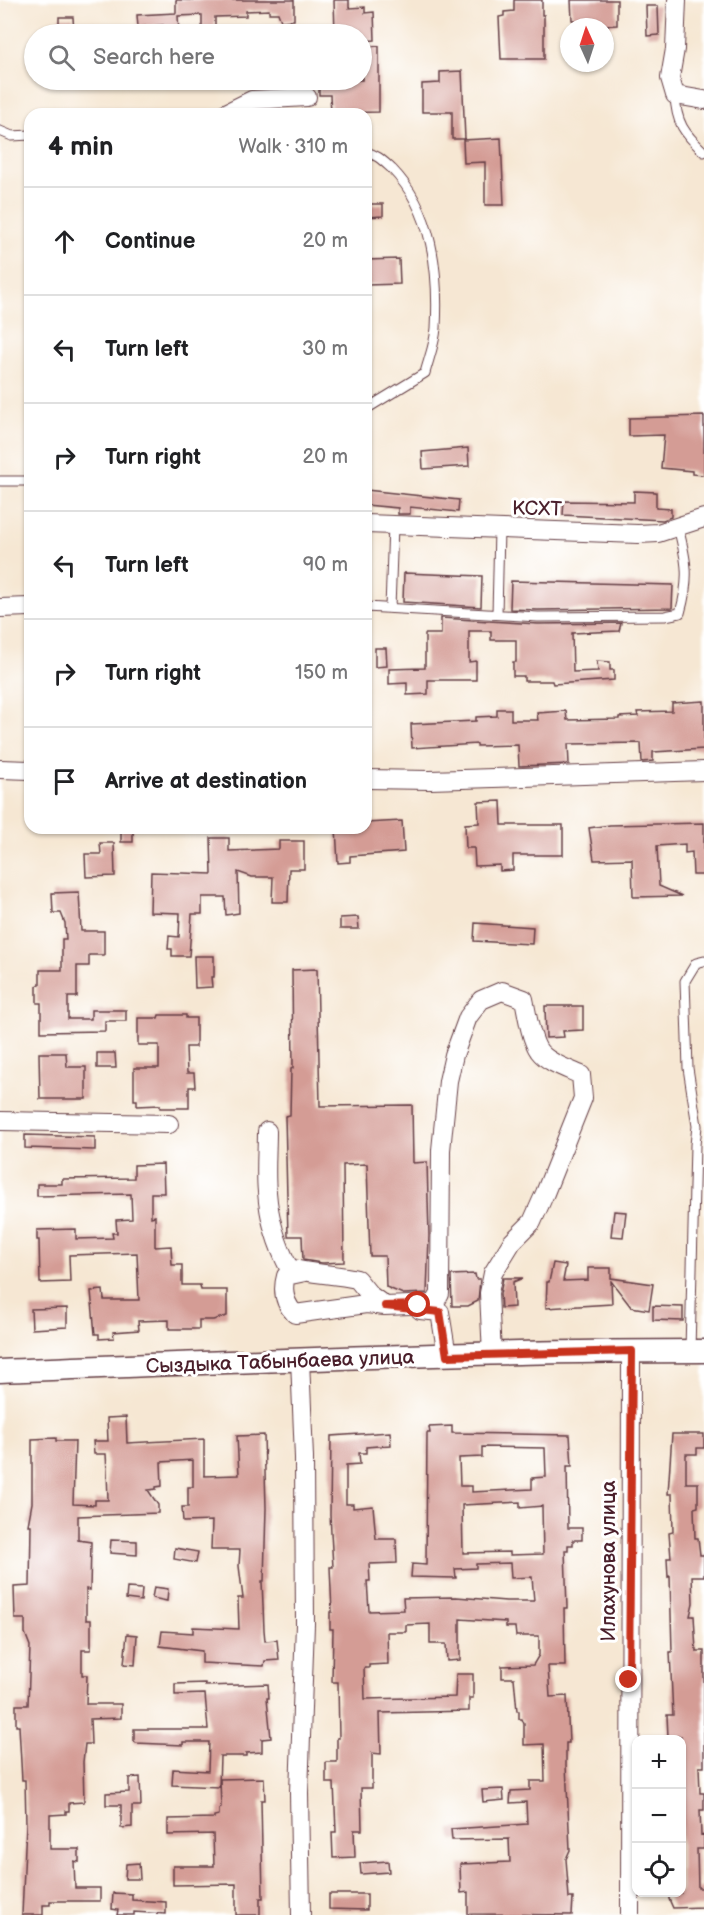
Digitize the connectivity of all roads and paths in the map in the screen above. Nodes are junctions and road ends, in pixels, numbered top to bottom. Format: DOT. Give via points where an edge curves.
graph roads {
  1 [pos="677,0"];
  2 [pos="675,95"];
  3 [pos="307,97"];
  4 [pos="704,100"];
  5 [pos="236,108"];
  6 [pos="0,131"];
  7 [pos="24,135"];
  8 [pos="704,152"];
  9 [pos="372,154"];
  10 [pos="372,405"];
  11 [pos="0,480"];
  12 [pos="24,481"];
  13 [pos="704,518"];
  14 [pos="372,524"];
  15 [pos="393,525"];
  16 [pos="678,527"];
  17 [pos="499,530"];
  18 [pos="372,607"];
  19 [pos="0,608"];
  20 [pos="24,608"];
  21 [pos="390,608"];
  22 [pos="497,614"];
  23 [pos="0,769"];
  24 [pos="24,770"];
  25 [pos="704,771"];
  26 [pos="372,779"];
  27 [pos="704,961"];
  28 [pos="0,1121"];
  29 [pos="701,1123"];
  30 [pos="169,1124"];
  31 [pos="267,1131"];
  32 [pos="305,1272"];
  33 [pos="385,1306"];
  34 [pos="632,1351"];
  35 [pos="697,1351"];
  36 [pos="492,1355"];
  37 [pos="447,1356"];
  38 [pos="300,1359"];
  39 [pos="0,1371"];
  40 [pos="301,1915"];
  41 [pos="630,1915"];
  1 -- 2 [label="street" via="670,78"];
  2 -- 4 [label="street"];
  2 -- 8 [label="lane" via="676,114 686,135"];
  3 -- 5 [label="street" via="252,100"];
  6 -- 7 [label="lane"];
  9 -- 10 [label="lane" via="403,181 423,214 435,261 436,330 425,373"];
  11 -- 12 [label="lane"];
  13 -- 16 [label="street, КСХТ"];
  14 -- 15 [label="street, КСХТ"];
  15 -- 17 [label="street, КСХТ"];
  15 -- 21 [label="lane"];
  16 -- 17 [label="street, КСХТ" via="638,534"];
  16 -- 22 [label="lane" via="687,563 687,588 680,613 538,617"];
  17 -- 22 [label="lane"];
  18 -- 21 [label="lane"];
  19 -- 20 [label="street"];
  21 -- 22 [label="lane"];
  23 -- 24 [label="street"];
  25 -- 26 [label="street"];
  27 -- 29 [label="lane" via="696,963 685,981 688,1068"];
  28 -- 30 [label="street"];
  29 -- 35 [label="lane" via="695,1145"];
  31 -- 32 [label="street" via="267,1191 280,1252 289,1268"];
  32 -- 33 [label="street" via="357,1279"];
  32 -- 33 [label="street" via="285,1276 282,1290 295,1314 366,1304"];
  33 -- 36 [label="street" via="434,1304 440,1294 441,1150 454,1055 468,1017 481,1000 502,992 524,999 539,1051 558,1065 581,1074 583,1098 531,1222 512,1242 493,1273 489,1293"];
  33 -- 37 [label="street" via="440,1312"];
  34 -- 35 [label="street, Сыздыка Табынбаева улица"];
  34 -- 36 [label="street, Сыздыка Табынбаева улица"];
  34 -- 41 [label="street, Илахунова улица"];
  36 -- 37 [label="street, Сыздыка Табынбаева улица"];
  37 -- 38 [label="street, Сыздыка Табынбаева улица"];
  38 -- 39 [label="street, Сыздыка Табынбаева улица"];
  38 -- 40 [label="street" via="305,1612 299,1793"];
}
